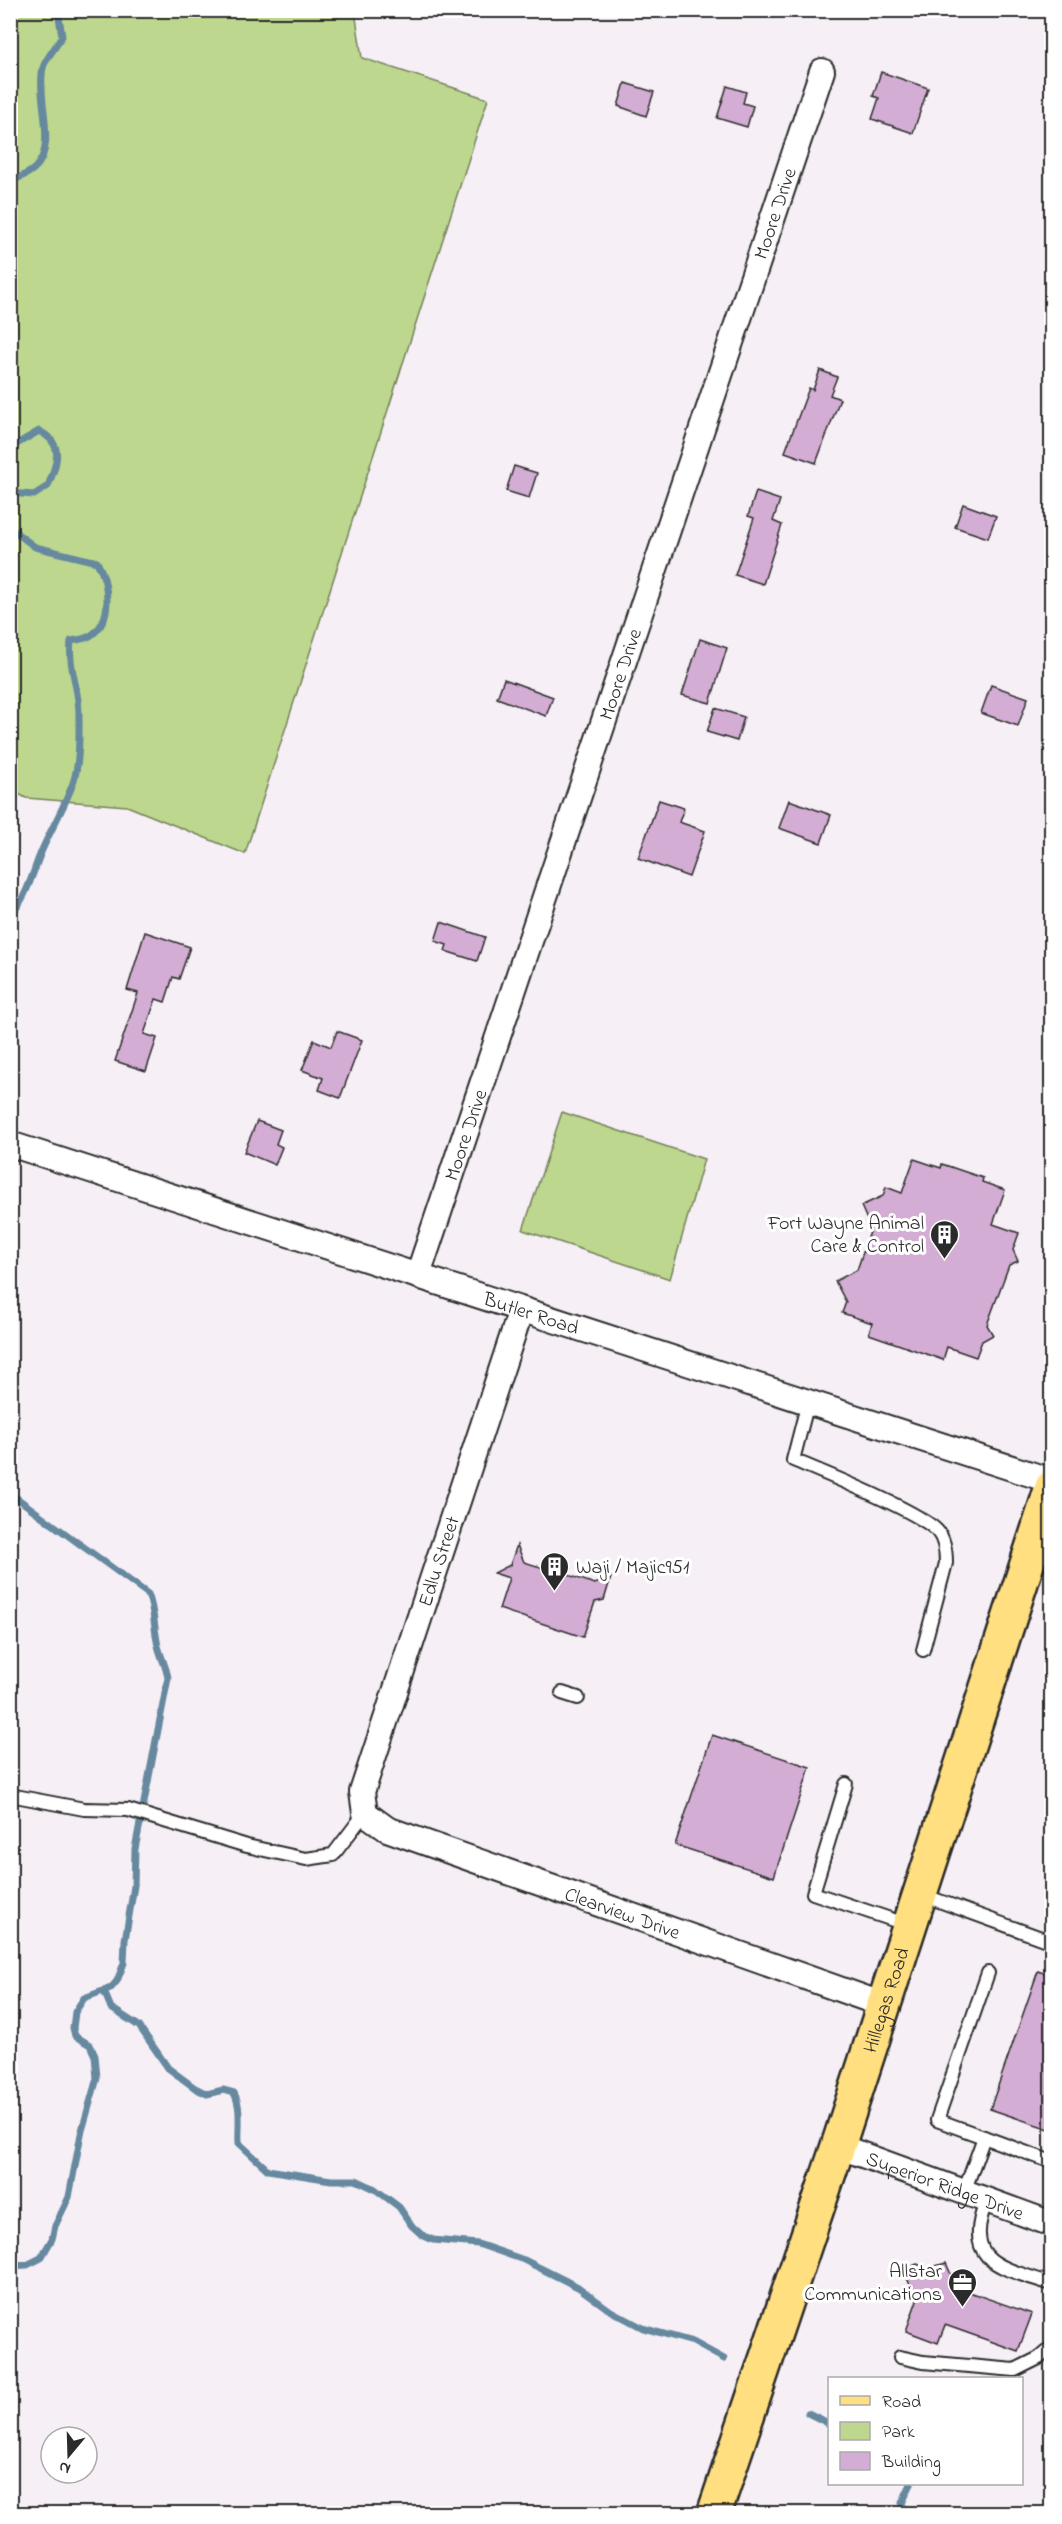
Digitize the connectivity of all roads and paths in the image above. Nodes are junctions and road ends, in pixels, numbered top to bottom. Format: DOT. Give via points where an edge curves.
graph roads {
  1 [pos="822,71"];
  2 [pos="10,1144"];
  3 [pos="418,1275"];
  4 [pos="521,1310"];
  5 [pos="808,1402"];
  6 [pos="1052,1481"];
  7 [pos="1052,1487"];
  8 [pos="923,1650"];
  9 [pos="562,1693"];
  10 [pos="578,1698"];
  11 [pos="846,1784"];
  12 [pos="10,1795"];
  13 [pos="365,1813"];
  14 [pos="919,1893"];
  15 [pos="909,1925"];
  16 [pos="1052,1942"];
  17 [pos="988,1973"];
  18 [pos="884,2005"];
  19 [pos="984,2137"];
  20 [pos="838,2145"];
  21 [pos="1052,2162"];
  22 [pos="964,2192"];
  23 [pos="987,2200"];
  24 [pos="1052,2224"];
  25 [pos="1052,2284"];
  26 [pos="1052,2347"];
  27 [pos="900,2357"];
  28 [pos="714,2514"];
  1 -- 3 [label="street, Moore Drive"];
  2 -- 3 [label="street, Butler Road"];
  3 -- 4 [label="street, Butler Road"];
  4 -- 5 [label="street, Butler Road"];
  4 -- 13 [label="street, Edlu Street" via="362,1792"];
  5 -- 6 [label="street, Butler Road"];
  5 -- 8 [label="lane" via="793,1460 894,1506 938,1531 946,1563"];
  7 -- 14 [label="main road, Hillegas Road"];
  9 -- 10 [label="lane"];
  11 -- 15 [label="lane" via="813,1893"];
  12 -- 13 [label="lane" via="84,1809 128,1810 247,1846 306,1859 333,1855"];
  13 -- 18 [label="street, Clearview Drive" via="387,1829"];
  14 -- 15 [label="main road, Hillegas Road"];
  14 -- 16 [label="lane"];
  15 -- 18 [label="main road, Hillegas Road"];
  17 -- 19 [label="lane" via="937,2120"];
  18 -- 20 [label="main road, Hillegas Road"];
  19 -- 21 [label="lane"];
  19 -- 22 [label="lane"];
  20 -- 22 [label="street, Superior Ridge Drive"];
  20 -- 28 [label="main road, Hillegas Road"];
  22 -- 23 [label="street, Superior Ridge Drive"];
  23 -- 24 [label="street, Superior Ridge Drive"];
  23 -- 25 [label="lane" via="977,2229 987,2257 1000,2267"];
  26 -- 27 [label="lane" via="1015,2370"];
}
